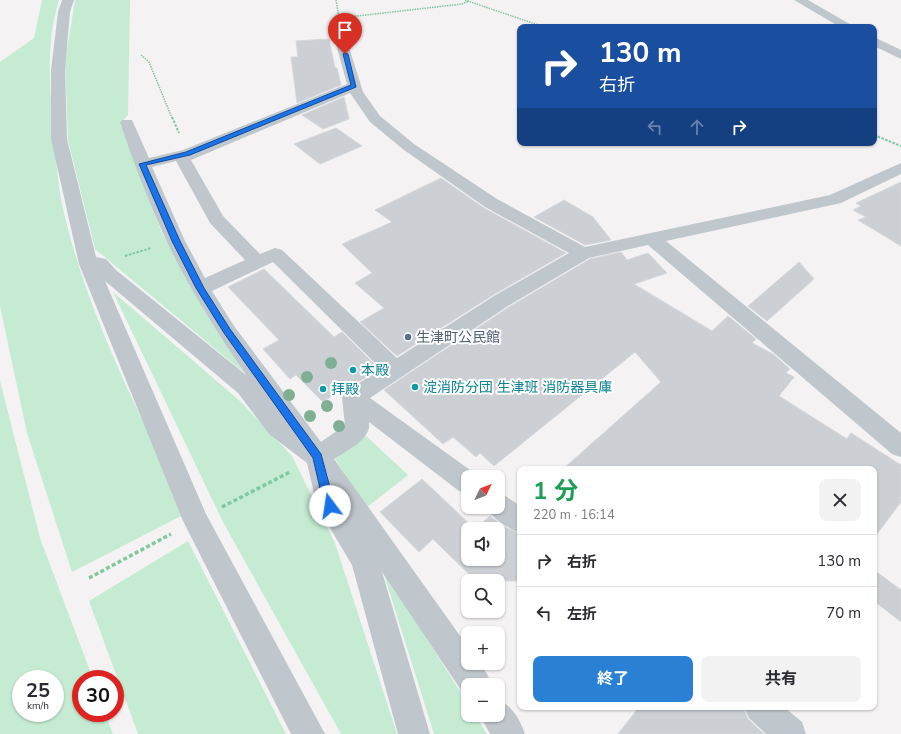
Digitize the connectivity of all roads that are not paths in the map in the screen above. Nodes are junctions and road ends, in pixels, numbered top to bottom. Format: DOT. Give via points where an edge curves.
graph roads {
  1 [pos="68,0"];
  2 [pos="800,0"];
  3 [pos="844,24"];
  4 [pos="877,42"];
  5 [pos="342,44"];
  6 [pos="901,55"];
  7 [pos="354,86"];
  8 [pos="127,123"];
  9 [pos="188,154"];
  10 [pos="142,164"];
  11 [pos="901,168"];
  12 [pos="652,239"];
  13 [pos="582,253"];
  14 [pos="257,262"];
  15 [pos="94,264"];
  16 [pos="200,288"];
  17 [pos="395,369"];
  18 [pos="353,398"];
  19 [pos="901,447"];
  20 [pos="318,457"];
  21 [pos="461,479"];
  22 [pos="505,510"];
  23 [pos="517,519"];
  24 [pos="471,678"];
  25 [pos="763,710"];
  26 [pos="501,722"];
  27 [pos="309,734"];
  28 [pos="414,734"];
  29 [pos="509,734"];
  30 [pos="790,734"];
  1 -- 15 [label="street" via="64,12 58,70 59,139"];
  2 -- 3 [label="street"];
  4 -- 6 [label="street"];
  5 -- 7 [label="street"];
  7 -- 9 [label="street"];
  7 -- 13 [label="street" via="375,118 409,147 491,203"];
  8 -- 10 [label="street"];
  9 -- 10 [label="street"];
  9 -- 14 [label="street" via="183,158 216,219"];
  10 -- 16 [label="street"];
  11 -- 12 [label="street" via="835,199"];
  12 -- 13 [label="street"];
  12 -- 19 [label="street"];
  13 -- 17 [label="street"];
  14 -- 16 [label="street"];
  14 -- 17 [label="street" via="275,254"];
  15 -- 20 [label="street" via="246,387 277,427"];
  15 -- 27 [label="street" via="196,521"];
  16 -- 20 [label="street" via="227,331"];
  17 -- 18 [label="street"];
  18 -- 20 [label="street" via="358,429"];
  18 -- 21 [label="street"];
  20 -- 24 [label="street"];
  20 -- 28 [label="street" via="330,506 365,560"];
  22 -- 23 [label="street"];
  25 -- 30 [label="street"];
  26 -- 29 [label="street"];
}
